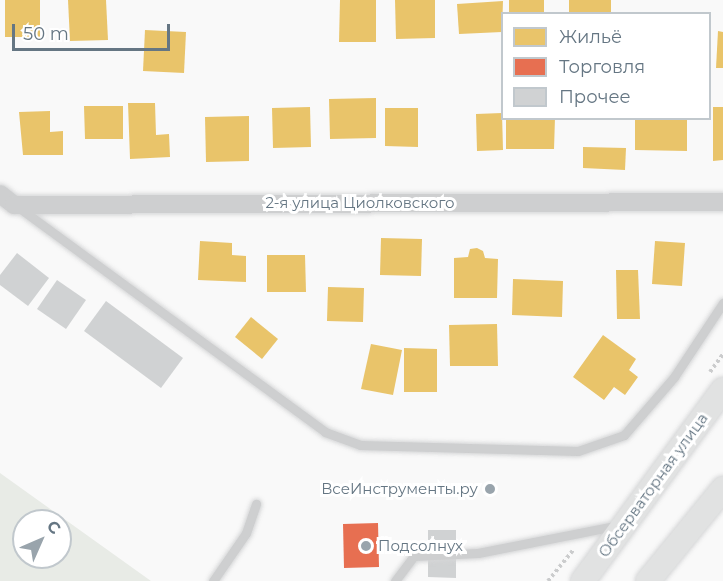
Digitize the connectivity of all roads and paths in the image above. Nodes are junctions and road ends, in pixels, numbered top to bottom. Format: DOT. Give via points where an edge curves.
graph roads {
  1 [pos="7,199"];
  2 [pos="723,202"];
  3 [pos="723,303"];
  4 [pos="723,390"];
  5 [pos="723,489"];
  6 [pos="256,504"];
  7 [pos="625,524"];
  8 [pos="213,581"];
  9 [pos="395,581"];
  10 [pos="584,581"];
  11 [pos="648,581"];
  1 -- 2 [label="street, 2-я улица Циолковского"];
  1 -- 3 [label="lane" via="325,432 360,445 578,451 624,435 674,377"];
  4 -- 7 [label="main road, Обсерваторная улица"];
  5 -- 11 [label="main road"];
  6 -- 8 [label="lane" via="246,533"];
  7 -- 9 [label="lane" via="478,553 414,556"];
  7 -- 10 [label="main road, Обсерваторная улица"];
}
